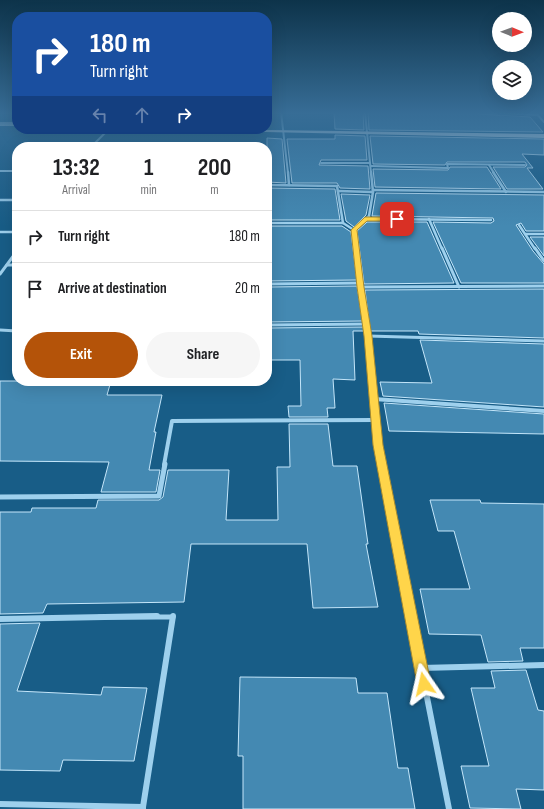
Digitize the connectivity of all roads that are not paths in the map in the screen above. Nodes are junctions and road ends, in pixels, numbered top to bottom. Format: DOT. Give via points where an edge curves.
graph roads {
  1 [pos="285,150"];
  2 [pos="369,150"];
  3 [pos="321,164"];
  4 [pos="371,165"];
  5 [pos="489,165"];
  6 [pos="525,165"];
  7 [pos="0,171"];
  8 [pos="12,172"];
  9 [pos="272,185"];
  10 [pos="289,185"];
  11 [pos="338,191"];
  12 [pos="373,191"];
  13 [pos="506,192"];
  14 [pos="544,192"];
  15 [pos="0,200"];
  16 [pos="12,200"];
  17 [pos="365,219"];
  18 [pos="429,219"];
  19 [pos="491,220"];
  20 [pos="272,223"];
  21 [pos="343,223"];
  22 [pos="519,225"];
  23 [pos="354,230"];
  24 [pos="0,232"];
  25 [pos="12,232"];
  26 [pos="526,234"];
  27 [pos="544,234"];
  28 [pos="12,258"];
  29 [pos="544,261"];
  30 [pos="7,265"];
  31 [pos="12,265"];
  32 [pos="0,274"];
  33 [pos="360,283"];
  34 [pos="272,284"];
  35 [pos="544,286"];
  36 [pos="360,287"];
  37 [pos="459,287"];
  38 [pos="367,324"];
  39 [pos="272,325"];
  40 [pos="0,330"];
  41 [pos="12,331"];
  42 [pos="368,336"];
  43 [pos="544,341"];
  44 [pos="374,399"];
  45 [pos="544,411"];
  46 [pos="376,420"];
  47 [pos="0,496"];
  48 [pos="0,619"];
  49 [pos="544,665"];
  50 [pos="421,668"];
  51 [pos="0,804"];
  52 [pos="143,808"];
  53 [pos="449,809"];
  1 -- 10 [label="street"];
  2 -- 4 [label="street"];
  3 -- 4 [label="street"];
  4 -- 5 [label="street" via="448,168 447,164"];
  4 -- 12 [label="street"];
  5 -- 6 [label="street"];
  5 -- 13 [label="street"];
  7 -- 8 [label="street"];
  9 -- 10 [label="street"];
  10 -- 11 [label="street" via="337,186"];
  11 -- 12 [label="street"];
  11 -- 21 [label="street"];
  12 -- 13 [label="street"];
  12 -- 17 [label="street" via="369,216"];
  13 -- 14 [label="street"];
  15 -- 16 [label="street"];
  17 -- 18 [label="street"];
  17 -- 23 [label="street"];
  18 -- 19 [label="street"];
  18 -- 37 [label="street"];
  20 -- 21 [label="street"];
  21 -- 23 [label="street"];
  22 -- 26 [label="street"];
  23 -- 33 [label="street"];
  24 -- 25 [label="street"];
  26 -- 27 [label="street"];
  26 -- 29 [label="street"];
  28 -- 30 [label="street"];
  30 -- 31 [label="street"];
  30 -- 32 [label="street"];
  33 -- 34 [label="street"];
  33 -- 36 [label="street"];
  35 -- 37 [label="street"];
  36 -- 37 [label="street"];
  36 -- 38 [label="street"];
  38 -- 39 [label="street"];
  38 -- 42 [label="street"];
  40 -- 41 [label="street"];
  42 -- 43 [label="street"];
  42 -- 44 [label="street"];
  44 -- 45 [label="street"];
  44 -- 46 [label="street"];
  46 -- 47 [label="street" via="172,421 159,496"];
  46 -- 50 [label="street" via="378,445"];
  48 -- 52 [label="street" via="173,616"];
  49 -- 50 [label="street"];
  50 -- 53 [label="street"];
  51 -- 52 [label="street"];
}
